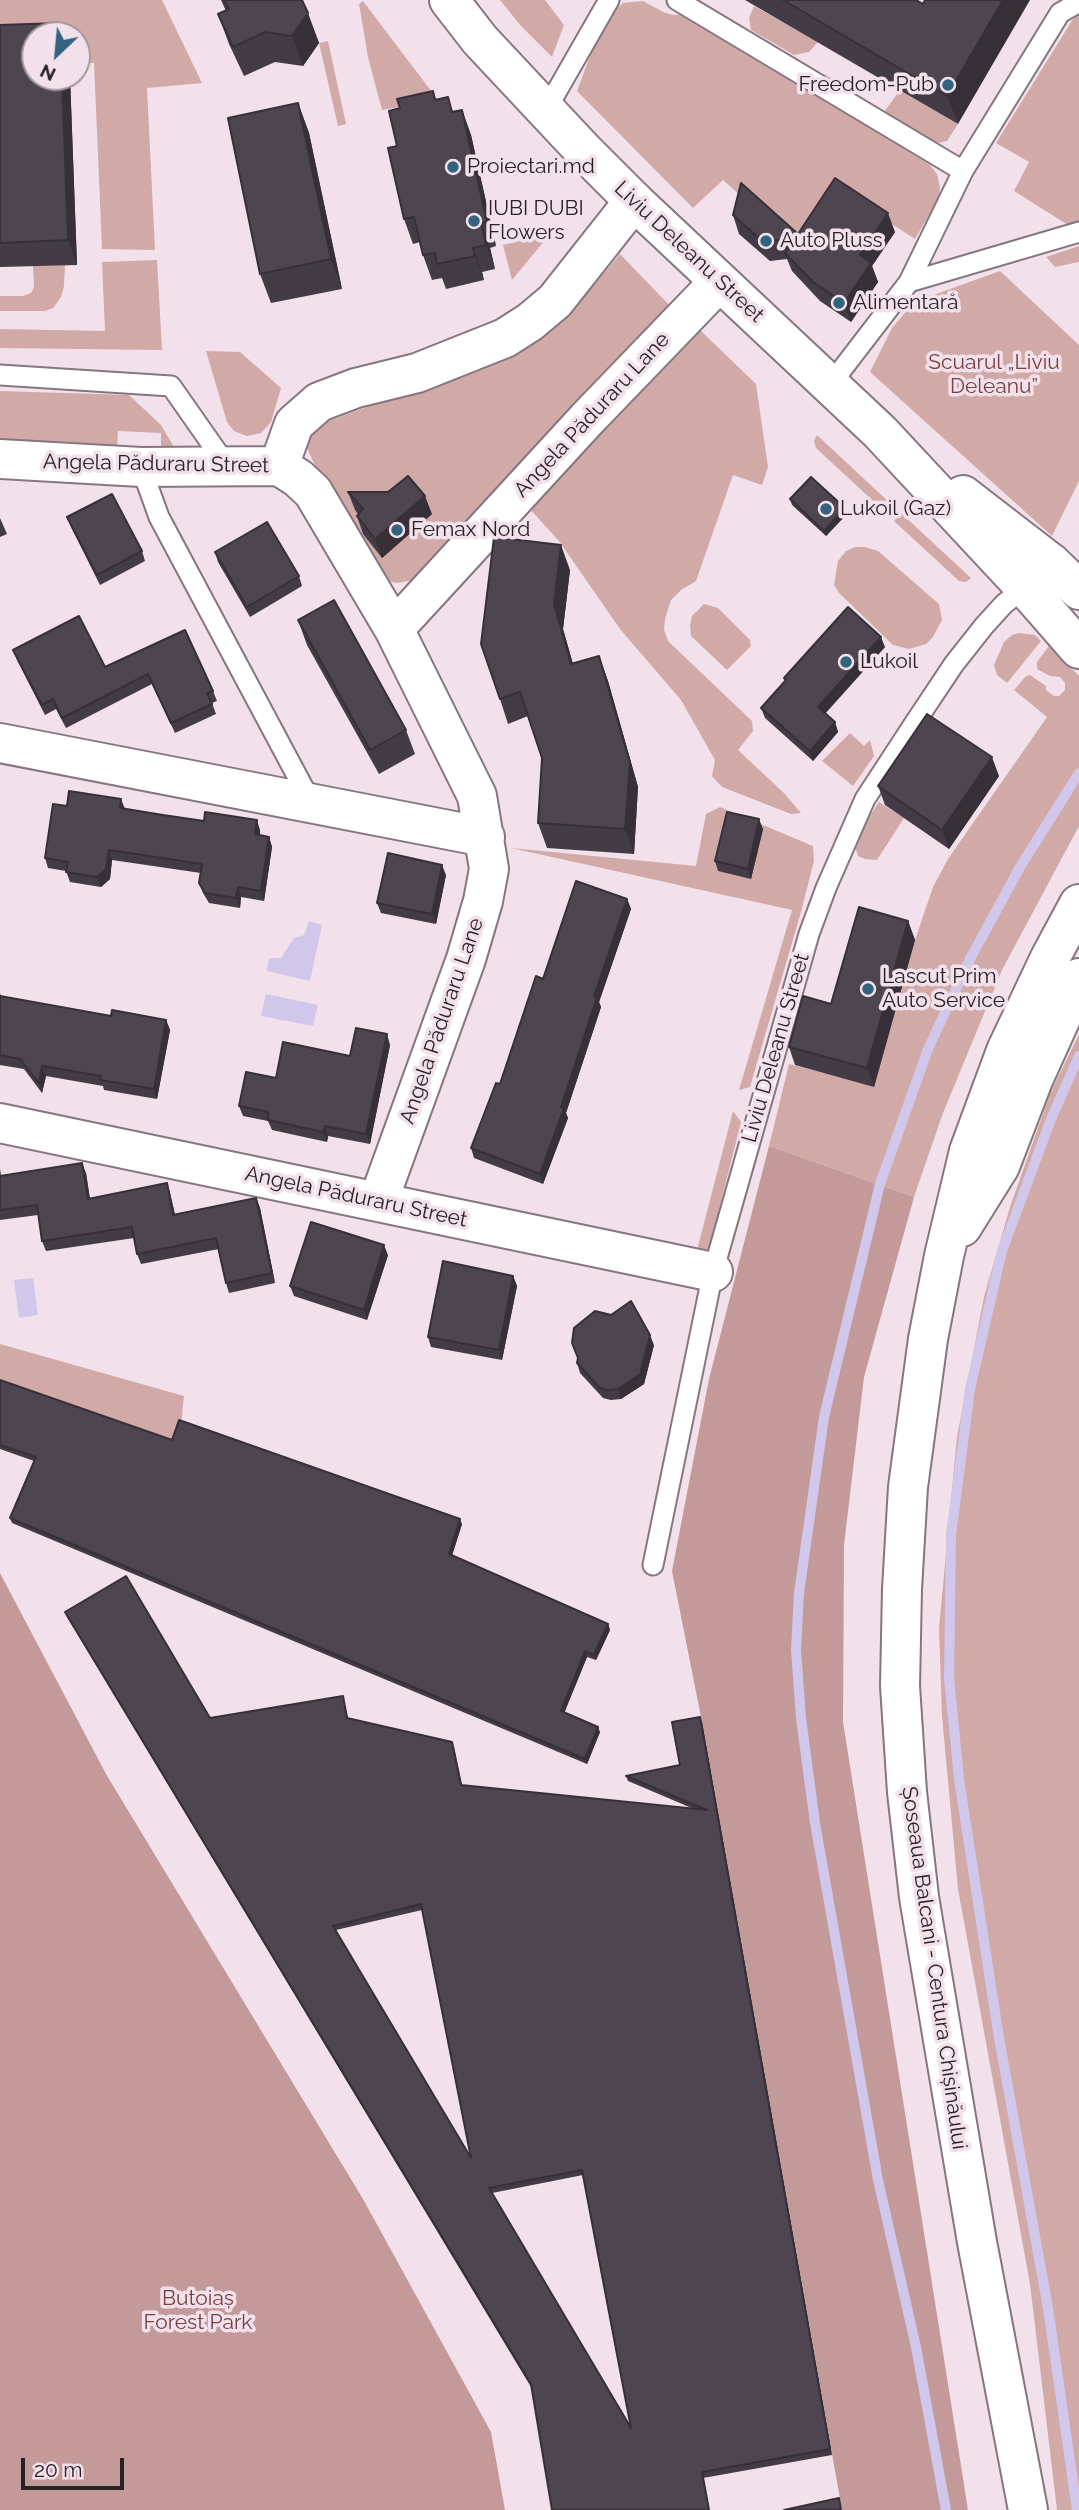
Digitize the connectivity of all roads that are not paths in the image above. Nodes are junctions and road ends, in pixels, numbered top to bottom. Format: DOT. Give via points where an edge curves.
graph roads {
  1 [pos="450,0"];
  2 [pos="609,0"];
  3 [pos="677,0"];
  4 [pos="1079,2"];
  5 [pos="546,110"];
  6 [pos="963,171"];
  7 [pos="634,201"];
  8 [pos="1079,232"];
  9 [pos="719,282"];
  10 [pos="909,282"];
  11 [pos="0,375"];
  12 [pos="830,385"];
  13 [pos="0,459"];
  14 [pos="227,466"];
  15 [pos="279,466"];
  16 [pos="141,467"];
  17 [pos="1056,585"];
  18 [pos="394,629"];
  19 [pos="1079,629"];
  20 [pos="1079,649"];
  21 [pos="0,743"];
  22 [pos="312,803"];
  23 [pos="485,838"];
  24 [pos="1079,873"];
  25 [pos="1079,904"];
  26 [pos="1079,940"];
  27 [pos="1079,978"];
  28 [pos="0,1123"];
  29 [pos="379,1202"];
  30 [pos="944,1256"];
  31 [pos="713,1272"];
  32 [pos="653,1565"];
  33 [pos="1028,2510"];
  1 -- 5 [label="main road, Liviu Deleanu Street" via="480,40"];
  2 -- 5 [label="lane"];
  3 -- 6 [label="lane"];
  4 -- 6 [label="lane" via="1060,13"];
  5 -- 7 [label="main road, Liviu Deleanu Street"];
  6 -- 10 [label="lane"];
  7 -- 9 [label="main road, Liviu Deleanu Street"];
  7 -- 15 [label="main road" via="555,301 530,322 505,338 425,369 319,402 294,424"];
  8 -- 10 [label="lane"];
  9 -- 12 [label="main road, Liviu Deleanu Street"];
  9 -- 18 [label="main road, Angela Păduraru Lane"];
  10 -- 12 [label="lane"];
  11 -- 14 [label="lane" via="171,386"];
  12 -- 17 [label="main road, Liviu Deleanu Street"];
  13 -- 16 [label="main road, Angela Păduraru Street"];
  14 -- 15 [label="main road, Angela Păduraru Street"];
  14 -- 16 [label="main road, Angela Păduraru Street"];
  15 -- 18 [label="main road, Angela Păduraru Street" via="313,492"];
  16 -- 22 [label="lane" via="159,517"];
  17 -- 19 [label="main road"];
  17 -- 20 [label="main road"];
  17 -- 31 [label="lane, Liviu Deleanu Street" via="997,611 954,664 865,799 809,934"];
  18 -- 23 [label="main road, Angela Păduraru Lane" via="477,796"];
  21 -- 22 [label="main road"];
  22 -- 23 [label="main road"];
  23 -- 29 [label="main road, Angela Păduraru Lane" via="489,869 483,901"];
  24 -- 30 [label="main road" via="1029,964 951,1153"];
  25 -- 30 [label="main road, Șoseaua Balcani - Centura Chișinăului" via="1006,1051 969,1151"];
  26 -- 30 [label="main road"];
  27 -- 30 [label="main road, Șoseaua Balcani - Centura Chișinăului" via="1000,1166"];
  28 -- 29 [label="main road, Angela Păduraru Street"];
  29 -- 31 [label="main road, Angela Păduraru Street"];
  30 -- 33 [label="main road, Șoseaua Balcani - Centura Chișinăului" via="908,1488 901,1699 907,1792 919,1897"];
  31 -- 32 [label="lane, Liviu Deleanu Street"];
}
